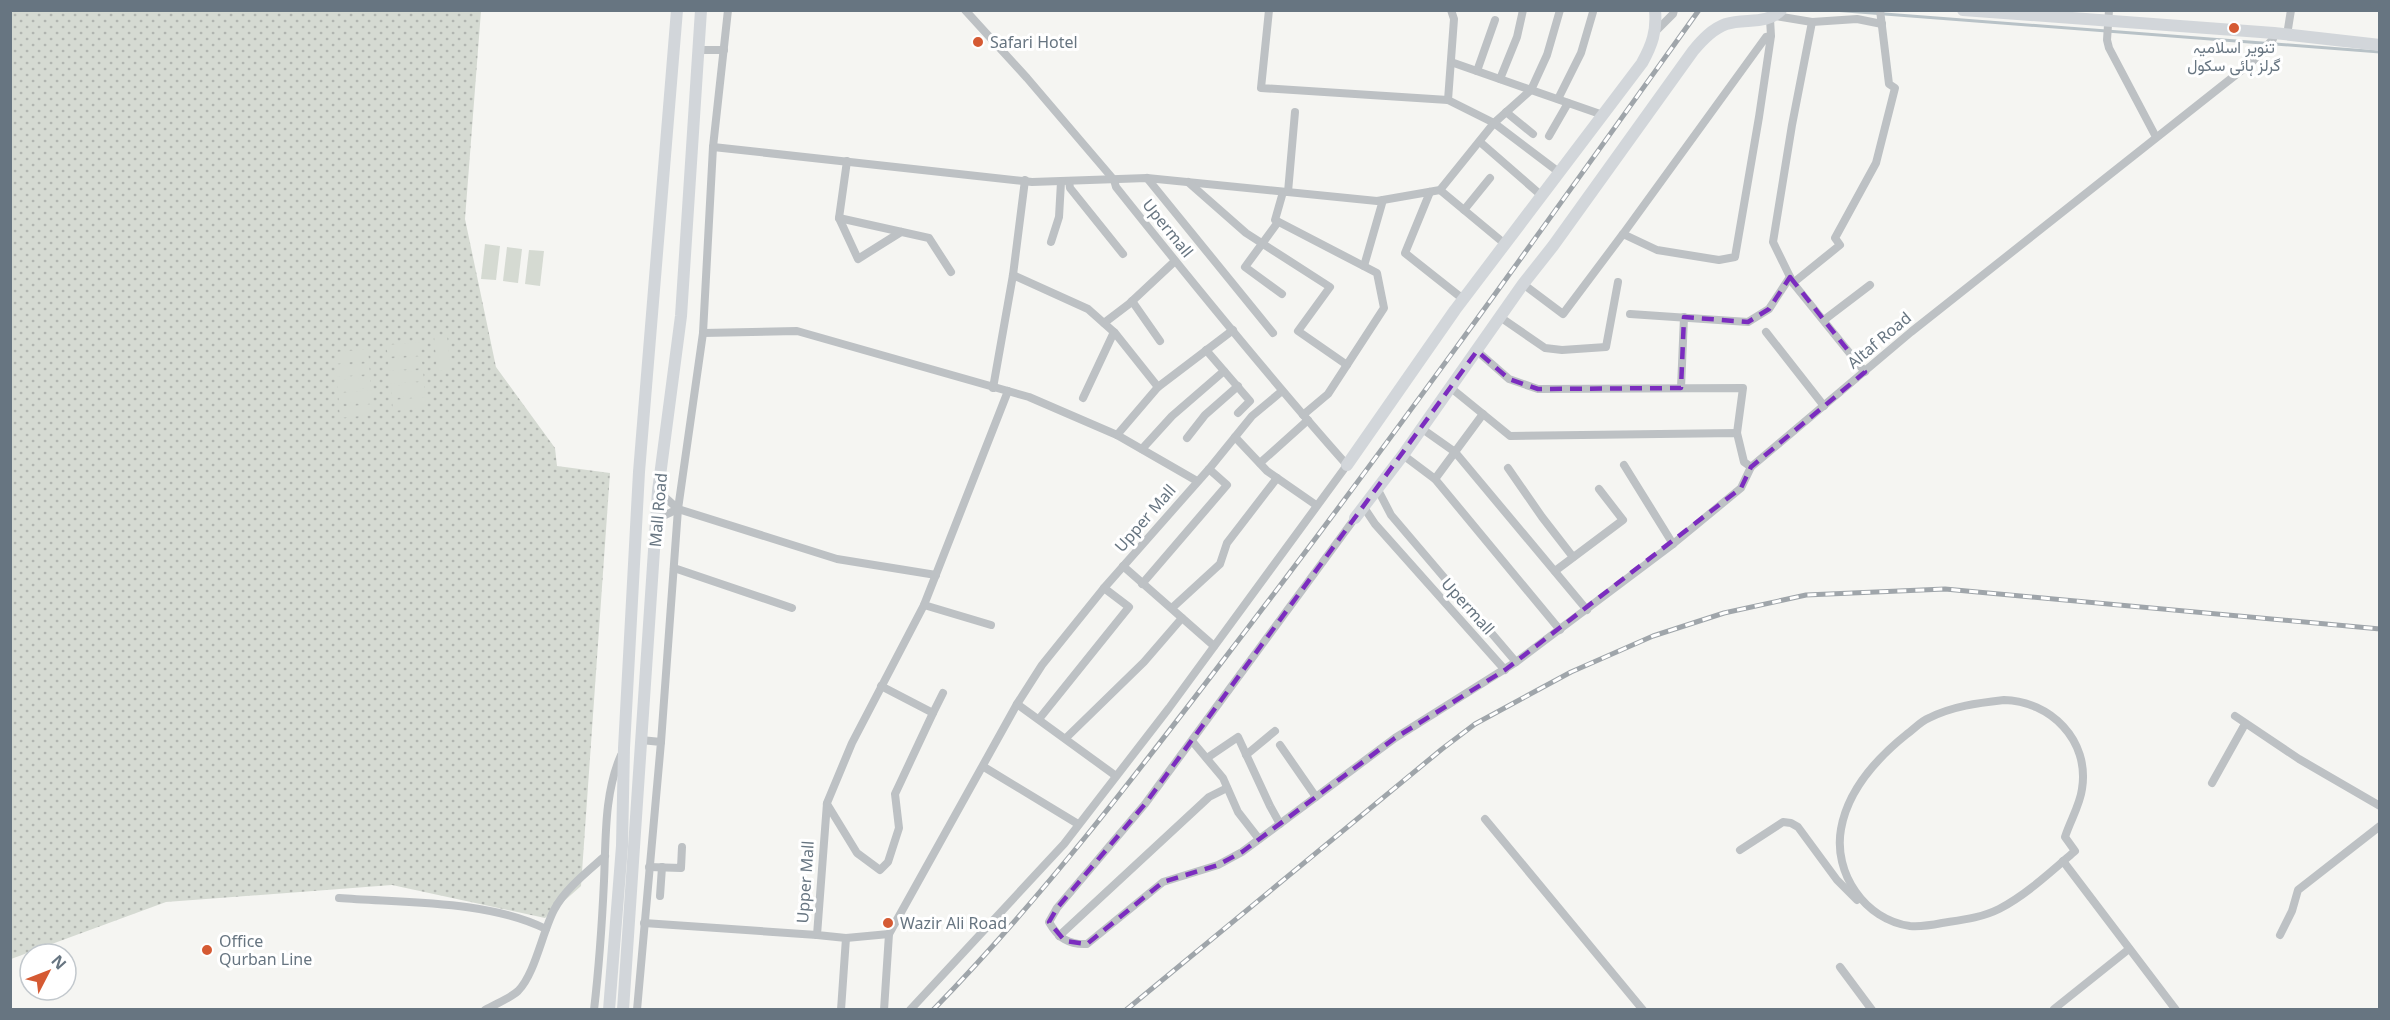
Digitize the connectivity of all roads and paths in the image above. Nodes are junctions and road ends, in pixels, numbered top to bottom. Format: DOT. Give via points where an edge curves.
graph roads {
  1 [pos="678,10"];
  2 [pos="701,10"];
  3 [pos="728,10"];
  4 [pos="965,10"];
  5 [pos="1269,10"];
  6 [pos="1451,10"];
  7 [pos="1523,10"];
  8 [pos="1560,10"];
  9 [pos="1654,10"];
  10 [pos="1674,10"];
  11 [pos="1963,10"];
  12 [pos="2291,10"];
  13 [pos="1593,12"];
  14 [pos="1777,14"];
  15 [pos="2108,15"];
  16 [pos="1881,16"];
  17 [pos="1495,20"];
  18 [pos="1812,22"];
  19 [pos="1655,32"];
  20 [pos="2287,35"];
  21 [pos="1771,36"];
  22 [pos="2274,36"];
  23 [pos="2379,45"];
  24 [pos="699,50"];
  25 [pos="724,50"];
  26 [pos="1451,62"];
  27 [pos="1477,71"];
  28 [pos="1500,79"];
  29 [pos="1531,90"];
  30 [pos="1558,99"];
  31 [pos="1448,100"];
  32 [pos="1568,103"];
  33 [pos="1295,112"];
  34 [pos="1506,112"];
  35 [pos="1603,116"];
  36 [pos="1494,123"];
  37 [pos="1533,134"];
  38 [pos="1549,136"];
  39 [pos="2156,138"];
  40 [pos="1480,142"];
  41 [pos="713,147"];
  42 [pos="848,161"];
  43 [pos="1560,173"];
  44 [pos="1147,178"];
  45 [pos="1490,178"];
  46 [pos="1025,180"];
  47 [pos="1114,180"];
  48 [pos="1065,182"];
  49 [pos="1188,182"];
  50 [pos="1440,190"];
  51 [pos="1286,192"];
  52 [pos="1430,192"];
  53 [pos="1542,196"];
  54 [pos="1383,200"];
  55 [pos="1464,210"];
  56 [pos="839,218"];
  57 [pos="1278,222"];
  58 [pos="901,232"];
  59 [pos="1623,234"];
  60 [pos="1051,242"];
  61 [pos="1263,242"];
  62 [pos="1505,244"];
  63 [pos="1123,254"];
  64 [pos="1175,261"];
  65 [pos="1364,266"];
  66 [pos="951,272"];
  67 [pos="1013,275"];
  68 [pos="1792,280"];
  69 [pos="1618,282"];
  70 [pos="1523,284"];
  71 [pos="1870,285"];
  72 [pos="1282,294"];
  73 [pos="1463,299"];
  74 [pos="1132,301"];
  75 [pos="1630,314"];
  76 [pos="1500,317"];
  77 [pos="1684,317"];
  78 [pos="1824,320"];
  79 [pos="1104,323"];
  80 [pos="1233,330"];
  81 [pos="1114,332"];
  82 [pos="1766,332"];
  83 [pos="703,333"];
  84 [pos="1273,333"];
  85 [pos="1160,341"];
  86 [pos="1206,350"];
  87 [pos="1477,351"];
  88 [pos="1347,365"];
  89 [pos="1224,371"];
  90 [pos="1865,372"];
  91 [pos="1238,386"];
  92 [pos="1158,387"];
  93 [pos="993,388"];
  94 [pos="1451,388"];
  95 [pos="1681,388"];
  96 [pos="1008,391"];
  97 [pos="1282,391"];
  98 [pos="1083,398"];
  99 [pos="1824,406"];
  100 [pos="1238,414"];
  101 [pos="1483,414"];
  102 [pos="1306,418"];
  103 [pos="1421,428"];
  104 [pos="1737,433"];
  105 [pos="1117,435"];
  106 [pos="1235,437"];
  107 [pos="1187,438"];
  108 [pos="1142,449"];
  109 [pos="1455,452"];
  110 [pos="1403,455"];
  111 [pos="1260,463"];
  112 [pos="1347,465"];
  113 [pos="1624,465"];
  114 [pos="1751,467"];
  115 [pos="1508,468"];
  116 [pos="1209,469"];
  117 [pos="1277,478"];
  118 [pos="1436,479"];
  119 [pos="1197,481"];
  120 [pos="1377,488"];
  121 [pos="1599,489"];
  122 [pos="658,491"];
  123 [pos="1316,505"];
  124 [pos="1363,507"];
  125 [pos="678,509"];
  126 [pos="1355,518"];
  127 [pos="657,519"];
  128 [pos="1672,544"];
  129 [pos="1574,557"];
  130 [pos="1123,566"];
  131 [pos="674,568"];
  132 [pos="1555,571"];
  133 [pos="936,574"];
  134 [pos="1142,584"];
  135 [pos="1104,588"];
  136 [pos="924,604"];
  137 [pos="792,608"];
  138 [pos="1172,608"];
  139 [pos="1587,610"];
  140 [pos="1182,618"];
  141 [pos="991,625"];
  142 [pos="1560,630"];
  143 [pos="1214,646"];
  144 [pos="1516,662"];
  145 [pos="1505,670"];
  146 [pos="881,686"];
  147 [pos="943,693"];
  148 [pos="1017,704"];
  149 [pos="933,713"];
  150 [pos="2235,716"];
  151 [pos="1039,719"];
  152 [pos="2245,724"];
  153 [pos="1275,731"];
  154 [pos="1066,738"];
  155 [pos="641,740"];
  156 [pos="1192,741"];
  157 [pos="661,742"];
  158 [pos="1280,745"];
  159 [pos="624,748"];
  160 [pos="1246,754"];
  161 [pos="1206,758"];
  162 [pos="984,767"];
  163 [pos="1116,776"];
  164 [pos="2212,783"];
  165 [pos="1227,788"];
  166 [pos="1316,797"];
  167 [pos="827,803"];
  168 [pos="2379,806"];
  169 [pos="1485,819"];
  170 [pos="1078,824"];
  171 [pos="1280,824"];
  172 [pos="2379,826"];
  173 [pos="1259,839"];
  174 [pos="682,847"];
  175 [pos="1740,850"];
  176 [pos="605,856"];
  177 [pos="2062,861"];
  178 [pos="649,867"];
  179 [pos="662,867"];
  180 [pos="660,896"];
  181 [pos="339,898"];
  182 [pos="1869,906"];
  183 [pos="644,923"];
  184 [pos="546,929"];
  185 [pos="889,934"];
  186 [pos="817,935"];
  187 [pos="2280,935"];
  188 [pos="1059,936"];
  189 [pos="846,938"];
  190 [pos="2129,949"];
  191 [pos="1840,968"];
  192 [pos="485,1010"];
  193 [pos="594,1010"];
  194 [pos="609,1010"];
  195 [pos="623,1010"];
  196 [pos="637,1010"];
  197 [pos="841,1010"];
  198 [pos="884,1010"];
  199 [pos="910,1010"];
  200 [pos="1643,1010"];
  201 [pos="1872,1010"];
  202 [pos="2054,1010"];
  203 [pos="2176,1010"];
  1 -- 159 [label="main road, Mall Road" via="639,472"];
  2 -- 24 [label="main road, Mall Road"];
  3 -- 25 [label="street"];
  4 -- 47 [label="street, Upermall"];
  5 -- 31 [label="street" via="1262,88"];
  6 -- 26 [label="street"];
  7 -- 28 [label="street"];
  8 -- 29 [label="street" via="1547,55"];
  9 -- 19 [label="main road"];
  10 -- 19 [label="street"];
  11 -- 15 [label="main road"];
  12 -- 20 [label="street"];
  13 -- 30 [label="street" via="1581,54"];
  14 -- 18 [label="street"];
  14 -- 21 [label="street"];
  14 -- 70 [label="main road" via="1728,24 1708,34"];
  15 -- 22 [label="main road"];
  15 -- 39 [label="street" via="2109,48"];
  16 -- 18 [label="street"];
  16 -- 68 [label="street" via="1888,84 1895,88 1876,163 1835,238 1840,245"];
  17 -- 27 [label="street"];
  18 -- 68 [label="street" via="1773,242"];
  19 -- 35 [label="main road" via="1642,63"];
  20 -- 22 [label="main road"];
  20 -- 23 [label="main road"];
  21 -- 59 [label="street" via="1766,37 1726,90"];
  21 -- 59 [label="street" via="1735,257 1719,260 1657,250"];
  22 -- 39 [label="street, Altaf Road" via="2263,51"];
  24 -- 25 [label="street"];
  24 -- 122 [label="main road, Mall Road" via="681,316"];
  25 -- 41 [label="street"];
  26 -- 27 [label="street"];
  26 -- 31 [label="street"];
  27 -- 28 [label="street"];
  28 -- 29 [label="street"];
  29 -- 30 [label="street"];
  29 -- 34 [label="street"];
  30 -- 32 [label="street"];
  31 -- 36 [label="street"];
  32 -- 35 [label="street"];
  32 -- 38 [label="street"];
  33 -- 51 [label="street"];
  34 -- 36 [label="street"];
  34 -- 37 [label="street"];
  35 -- 43 [label="main road"];
  36 -- 40 [label="street"];
  36 -- 43 [label="street"];
  39 -- 90 [label="street, Altaf Road"];
  40 -- 50 [label="street"];
  40 -- 53 [label="street"];
  41 -- 42 [label="street"];
  41 -- 83 [label="street"];
  42 -- 46 [label="street"];
  42 -- 56 [label="street"];
  43 -- 53 [label="main road"];
  44 -- 47 [label="street"];
  44 -- 49 [label="street"];
  44 -- 84 [label="street"];
  45 -- 55 [label="street"];
  46 -- 48 [label="street"];
  46 -- 67 [label="street"];
  47 -- 48 [label="street"];
  47 -- 64 [label="street, Upermall"];
  48 -- 60 [label="street"];
  48 -- 63 [label="street"];
  49 -- 51 [label="street"];
  49 -- 61 [label="street" via="1246,233"];
  50 -- 52 [label="street"];
  50 -- 55 [label="street"];
  51 -- 54 [label="street"];
  51 -- 57 [label="street" via="1275,220"];
  52 -- 54 [label="street"];
  52 -- 73 [label="street" via="1405,253"];
  53 -- 62 [label="main road"];
  54 -- 65 [label="street"];
  55 -- 62 [label="street"];
  56 -- 58 [label="street"];
  56 -- 58 [label="street" via="858,259"];
  57 -- 61 [label="street"];
  57 -- 65 [label="street"];
  58 -- 66 [label="street" via="929,238"];
  59 -- 70 [label="street" via="1563,314"];
  61 -- 72 [label="street" via="1245,267"];
  61 -- 88 [label="street" via="1330,287 1298,331"];
  62 -- 73 [label="main road"];
  64 -- 74 [label="street"];
  64 -- 80 [label="street, Upermall"];
  65 -- 88 [label="street" via="1377,273 1384,308"];
  67 -- 79 [label="street" via="1088,309"];
  67 -- 93 [label="street"];
  68 -- 77 [label="street" via="1769,309 1748,322"];
  68 -- 78 [label="street"];
  69 -- 76 [label="street" via="1606,347 1545,348"];
  70 -- 76 [label="main road"];
  71 -- 78 [label="street"];
  73 -- 112 [label="main road"];
  74 -- 79 [label="street"];
  74 -- 85 [label="street"];
  75 -- 77 [label="street"];
  76 -- 87 [label="main road"];
  77 -- 95 [label="street"];
  78 -- 90 [label="street"];
  79 -- 81 [label="street"];
  80 -- 86 [label="street"];
  80 -- 97 [label="street, Upermall"];
  81 -- 92 [label="street"];
  81 -- 98 [label="street"];
  82 -- 99 [label="street"];
  83 -- 93 [label="street" via="797,331"];
  83 -- 125 [label="street"];
  86 -- 89 [label="street"];
  86 -- 92 [label="street"];
  87 -- 94 [label="main road"];
  87 -- 95 [label="street" via="1509,379 1538,389"];
  88 -- 102 [label="street"];
  89 -- 91 [label="street"];
  89 -- 108 [label="street" via="1172,416"];
  90 -- 99 [label="street, Altaf Road"];
  91 -- 100 [label="street" via="1250,401"];
  91 -- 107 [label="street" via="1205,415"];
  92 -- 105 [label="street"];
  93 -- 96 [label="street"];
  94 -- 101 [label="street"];
  94 -- 103 [label="main road"];
  95 -- 104 [label="street" via="1743,388"];
  96 -- 105 [label="street"];
  96 -- 133 [label="street, Upper Mall"];
  97 -- 102 [label="street, Upermall"];
  97 -- 106 [label="street, Upper Mall" via="1252,416"];
  99 -- 114 [label="street, Altaf Road"];
  101 -- 104 [label="street" via="1510,436"];
  101 -- 109 [label="street"];
  102 -- 111 [label="street"];
  102 -- 112 [label="street, Upermall"];
  103 -- 109 [label="street"];
  103 -- 110 [label="main road"];
  104 -- 114 [label="street" via="1744,462"];
  105 -- 108 [label="street"];
  106 -- 111 [label="street"];
  106 -- 116 [label="street, Upper Mall"];
  108 -- 119 [label="street"];
  109 -- 118 [label="street"];
  109 -- 132 [label="street"];
  110 -- 118 [label="street"];
  110 -- 120 [label="main road"];
  111 -- 117 [label="street"];
  112 -- 123 [label="street"];
  113 -- 128 [label="street"];
  114 -- 128 [label="street, Altaf Road" via="1741,488"];
  115 -- 129 [label="street"];
  116 -- 119 [label="street, Upper Mall"];
  116 -- 134 [label="street" via="1227,485"];
  117 -- 123 [label="street"];
  117 -- 138 [label="street" via="1227,543 1220,564"];
  118 -- 142 [label="street"];
  119 -- 130 [label="street, Upper Mall"];
  120 -- 124 [label="main road"];
  120 -- 144 [label="street" via="1390,515"];
  121 -- 129 [label="street" via="1623,519"];
  122 -- 125 [label="street"];
  122 -- 127 [label="main road, Mall Road"];
  123 -- 143 [label="street"];
  124 -- 126 [label="main road"];
  124 -- 145 [label="street, Upermall"];
  125 -- 127 [label="street"];
  125 -- 131 [label="street"];
  125 -- 133 [label="street" via="837,559"];
  126 -- 156 [label="street"];
  127 -- 155 [label="main road, Mall Road"];
  128 -- 139 [label="street, Altaf Road"];
  129 -- 132 [label="street"];
  130 -- 134 [label="street"];
  130 -- 135 [label="street, Upper Mall"];
  131 -- 137 [label="street"];
  131 -- 157 [label="street"];
  132 -- 139 [label="street"];
  133 -- 136 [label="street, Upper Mall"];
  134 -- 138 [label="street"];
  135 -- 148 [label="street, Upper Mall" via="1042,665"];
  135 -- 151 [label="street" via="1129,607"];
  136 -- 141 [label="street"];
  136 -- 146 [label="street, Upper Mall"];
  138 -- 140 [label="street"];
  139 -- 142 [label="street, Altaf Road"];
  140 -- 143 [label="street"];
  140 -- 154 [label="street" via="1144,662"];
  142 -- 144 [label="street, Altaf Road"];
  143 -- 163 [label="street"];
  144 -- 145 [label="street, Altaf Road"];
  145 -- 166 [label="street, Altaf Road" via="1395,738"];
  146 -- 149 [label="street"];
  146 -- 167 [label="street, Upper Mall"];
  147 -- 149 [label="street"];
  148 -- 151 [label="street"];
  148 -- 162 [label="street, Upper Mall"];
  149 -- 167 [label="street" via="895,794 899,828 883,868 876,868 857,853"];
  150 -- 152 [label="street"];
  151 -- 154 [label="street"];
  152 -- 164 [label="street"];
  152 -- 168 [label="street"];
  153 -- 160 [label="street"];
  154 -- 163 [label="street"];
  155 -- 157 [label="street"];
  155 -- 195 [label="main road, Mall Road"];
  156 -- 161 [label="street"];
  156 -- 188 [label="street" via="1145,804 1057,908 1049,922"];
  157 -- 178 [label="street"];
  158 -- 166 [label="street"];
  159 -- 176 [label="street" via="610,789"];
  159 -- 194 [label="main road, Mall Road" via="622,846"];
  160 -- 161 [label="street" via="1238,737"];
  160 -- 171 [label="street"];
  161 -- 165 [label="street"];
  162 -- 170 [label="street"];
  162 -- 185 [label="street, Upper Mall"];
  163 -- 170 [label="street"];
  165 -- 173 [label="street" via="1238,812"];
  165 -- 188 [label="street" via="1209,797"];
  166 -- 171 [label="street, Altaf Road"];
  167 -- 186 [label="street, Upper Mall"];
  169 -- 200 [label="street"];
  170 -- 199 [label="street" via="1064,844"];
  171 -- 173 [label="street, Altaf Road"];
  172 -- 187 [label="street" via="2298,890"];
  173 -- 188 [label="street, Altaf Road" via="1218,865 1163,882 1087,944 1073,944"];
  174 -- 179 [label="street" via="681,868"];
  175 -- 182 [label="street" via="1783,822 1791,823 1837,880 1865,907"];
  176 -- 184 [label="street" via="555,909"];
  176 -- 193 [label="street"];
  177 -- 182 [label="street" via="2010,903 1964,920 1911,926 1881,916"];
  177 -- 182 [label="street" via="2075,851 2065,837 2082,790 2077,746 2061,722 2036,706 2020,700 1968,704 1928,718 1902,738 1865,775 1855,793 1841,829 1841,857 1850,884"];
  177 -- 190 [label="street"];
  178 -- 179 [label="street"];
  178 -- 183 [label="street"];
  179 -- 180 [label="street"];
  181 -- 184 [label="street" via="496,911"];
  183 -- 186 [label="street"];
  183 -- 196 [label="street"];
  184 -- 192 [label="street" via="532,968 518,991"];
  185 -- 189 [label="street, Upper Mall"];
  185 -- 198 [label="street"];
  186 -- 189 [label="street, Upper Mall"];
  189 -- 197 [label="street"];
  190 -- 202 [label="street"];
  190 -- 203 [label="street"];
  191 -- 201 [label="street"];
}
